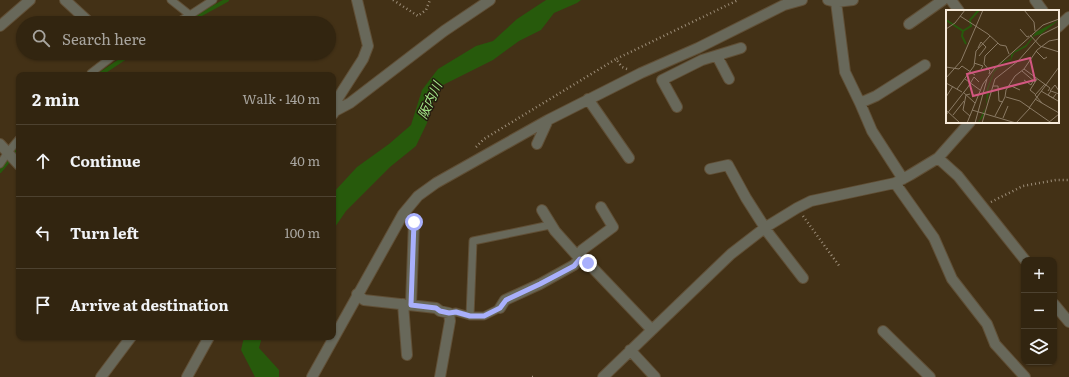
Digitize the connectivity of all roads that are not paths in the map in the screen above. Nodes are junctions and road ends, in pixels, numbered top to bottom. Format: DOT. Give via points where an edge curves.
graph roads {
  1 [pos="30,0"];
  2 [pos="65,0"];
  3 [pos="171,0"];
  4 [pos="213,0"];
  5 [pos="358,0"];
  6 [pos="490,0"];
  7 [pos="802,0"];
  8 [pos="853,0"];
  9 [pos="943,0"];
  10 [pos="951,0"];
  11 [pos="1035,0"];
  12 [pos="832,1"];
  13 [pos="958,10"];
  14 [pos="1042,10"];
  15 [pos="190,15"];
  16 [pos="82,16"];
  17 [pos="1069,17"];
  18 [pos="908,24"];
  19 [pos="1059,25"];
  20 [pos="0,26"];
  21 [pos="698,48"];
  22 [pos="741,48"];
  23 [pos="717,56"];
  24 [pos="108,60"];
  25 [pos="702,60"];
  26 [pos="925,65"];
  27 [pos="93,72"];
  28 [pos="729,79"];
  29 [pos="588,99"];
  30 [pos="860,103"];
  31 [pos="336,105"];
  32 [pos="677,107"];
  33 [pos="336,111"];
  34 [pos="548,120"];
  35 [pos="969,123"];
  36 [pos="0,144"];
  37 [pos="537,144"];
  38 [pos="13,158"];
  39 [pos="629,158"];
  40 [pos="938,158"];
  41 [pos="0,164"];
  42 [pos="710,169"];
  43 [pos="899,181"];
  44 [pos="601,207"];
  45 [pos="542,210"];
  46 [pos="414,222"];
  47 [pos="550,225"];
  48 [pos="766,227"];
  49 [pos="1023,257"];
  50 [pos="580,259"];
  51 [pos="803,278"];
  52 [pos="357,294"];
  53 [pos="407,304"];
  54 [pos="500,308"];
  55 [pos="1057,308"];
  56 [pos="449,313"];
  57 [pos="470,316"];
  58 [pos="1069,322"];
  59 [pos="652,330"];
  60 [pos="883,331"];
  61 [pos="336,333"];
  62 [pos="129,340"];
  63 [pos="207,340"];
  64 [pos="332,340"];
  65 [pos="630,350"];
  66 [pos="407,355"];
  67 [pos="101,377"];
  68 [pos="187,377"];
  69 [pos="312,377"];
  70 [pos="440,377"];
  71 [pos="603,377"];
  72 [pos="655,377"];
  73 [pos="930,377"];
  74 [pos="1025,377"];
  1 -- 20 [label="street"];
  2 -- 16 [label="street"];
  3 -- 15 [label="lane"];
  4 -- 15 [label="lane"];
  5 -- 31 [label="street" via="368,46"];
  6 -- 33 [label="street" via="444,31 350,104"];
  7 -- 21 [label="street" via="784,5"];
  8 -- 12 [label="street"];
  9 -- 18 [label="street"];
  10 -- 13 [label="street"];
  11 -- 14 [label="street"];
  12 -- 30 [label="street" via="845,72"];
  17 -- 19 [label="street"];
  21 -- 25 [label="street"];
  21 -- 29 [label="street"];
  22 -- 23 [label="street"];
  23 -- 25 [label="street"];
  23 -- 28 [label="street"];
  24 -- 27 [label="lane"];
  25 -- 32 [label="street" via="662,80"];
  26 -- 30 [label="street" via="876,96"];
  29 -- 34 [label="street"];
  29 -- 39 [label="street"];
  30 -- 43 [label="street" via="872,132"];
  34 -- 37 [label="street"];
  34 -- 52 [label="street" via="436,183 418,196 403,214"];
  35 -- 40 [label="street"];
  36 -- 38 [label="street"];
  38 -- 41 [label="lane" via="5,158"];
  40 -- 43 [label="street"];
  40 -- 49 [label="street" via="958,176"];
  42 -- 48 [label="street" via="728,165"];
  43 -- 48 [label="street" via="811,201"];
  43 -- 74 [label="street" via="934,238 952,279 987,324 995,344"];
  44 -- 50 [label="street" via="613,227 582,250"];
  45 -- 47 [label="street"];
  46 -- 53 [label="street"];
  47 -- 50 [label="street"];
  47 -- 57 [label="lane" via="473,241"];
  48 -- 51 [label="street"];
  48 -- 59 [label="street" via="731,254"];
  50 -- 54 [label="street" via="574,266 506,300"];
  50 -- 59 [label="street" via="588,263"];
  52 -- 53 [label="street" via="364,300"];
  52 -- 61 [label="street"];
  53 -- 56 [label="street" via="436,308"];
  53 -- 66 [label="street"];
  54 -- 57 [label="lane" via="484,316"];
  55 -- 58 [label="street"];
  56 -- 57 [label="lane"];
  56 -- 70 [label="street" via="450,321"];
  59 -- 65 [label="street"];
  60 -- 73 [label="street"];
  62 -- 67 [label="street"];
  63 -- 68 [label="street"];
  64 -- 69 [label="street"];
  65 -- 71 [label="street"];
  65 -- 72 [label="street"];
}
